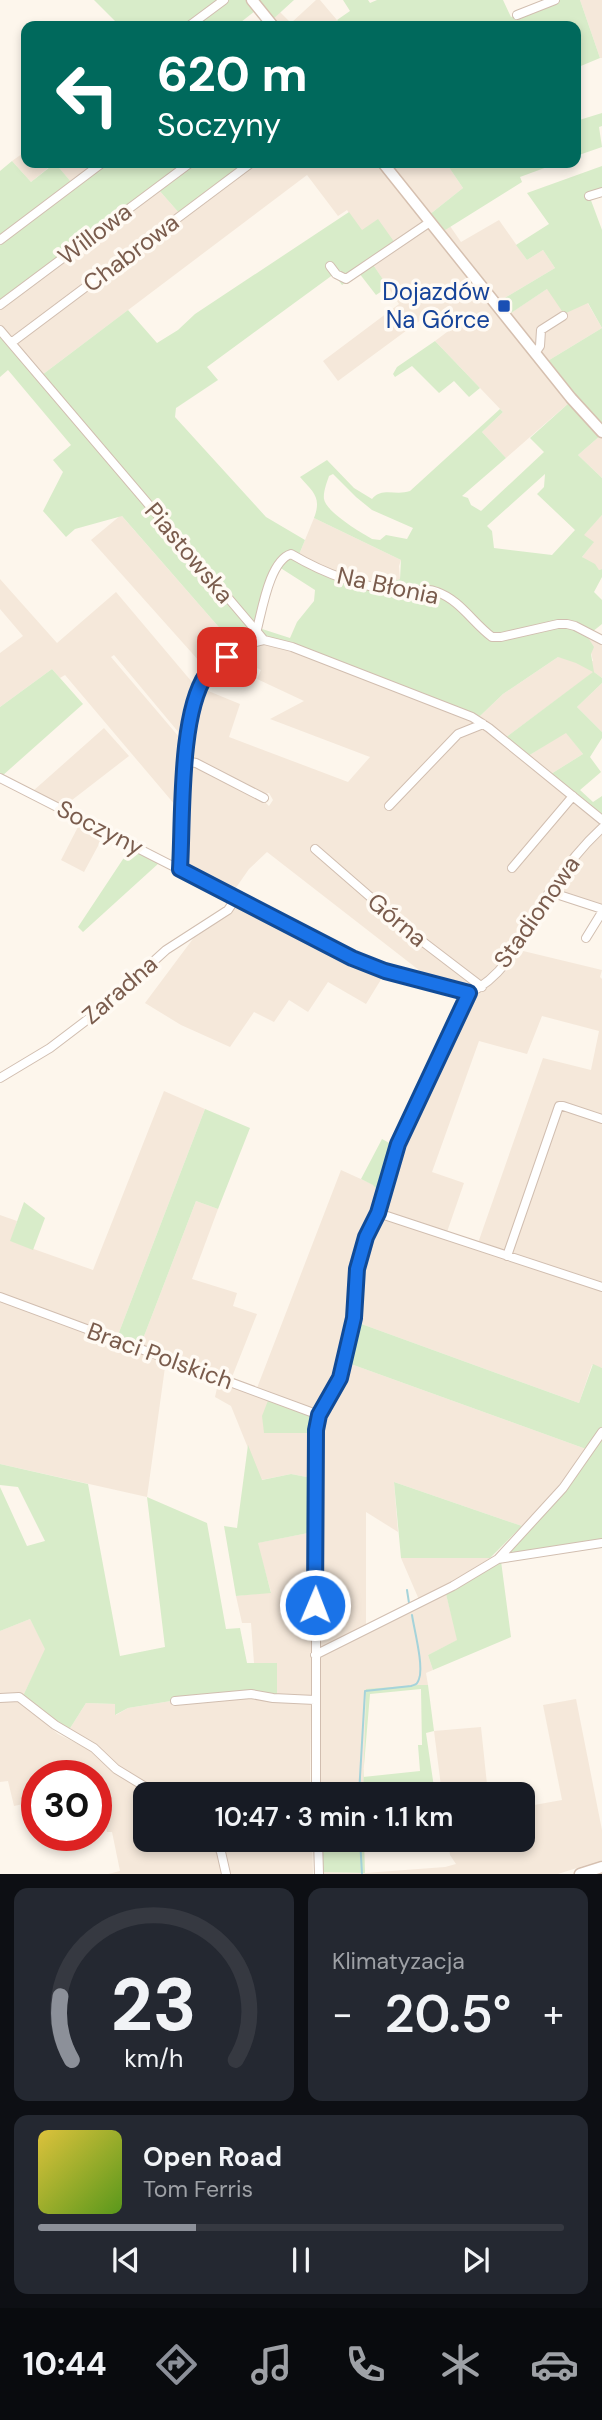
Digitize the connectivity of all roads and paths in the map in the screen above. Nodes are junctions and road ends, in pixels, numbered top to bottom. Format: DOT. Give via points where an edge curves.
graph roads {
  1 [pos="224,0"];
  2 [pos="252,0"];
  3 [pos="555,0"];
  4 [pos="517,15"];
  5 [pos="196,21"];
  6 [pos="269,21"];
  7 [pos="95,168"];
  8 [pos="183,168"];
  9 [pos="244,168"];
  10 [pos="387,168"];
  11 [pos="602,192"];
  12 [pos="589,196"];
  13 [pos="430,222"];
  14 [pos="0,240"];
  15 [pos="330,266"];
  16 [pos="0,305"];
  17 [pos="563,316"];
  18 [pos="0,330"];
  19 [pos="11,343"];
  20 [pos="535,353"];
  21 [pos="602,432"];
  22 [pos="256,633"];
  23 [pos="264,640"];
  24 [pos="602,640"];
  25 [pos="483,724"];
  26 [pos="185,761"];
  27 [pos="0,778"];
  28 [pos="573,796"];
  29 [pos="264,798"];
  30 [pos="389,806"];
  31 [pos="602,820"];
  32 [pos="602,828"];
  33 [pos="315,849"];
  34 [pos="512,868"];
  35 [pos="180,869"];
  36 [pos="550,891"];
  37 [pos="236,898"];
  38 [pos="602,910"];
  39 [pos="586,938"];
  40 [pos="482,987"];
  41 [pos="469,993"];
  42 [pos="0,1078"];
  43 [pos="602,1119"];
  44 [pos="378,1213"];
  45 [pos="507,1256"];
  46 [pos="602,1287"];
  47 [pos="0,1297"];
  48 [pos="319,1415"];
  49 [pos="602,1432"];
  50 [pos="602,1543"];
  51 [pos="498,1559"];
  52 [pos="315,1655"];
  53 [pos="0,1698"];
  54 [pos="315,1700"];
  55 [pos="175,1701"];
  56 [pos="137,1782"];
  57 [pos="316,1782"];
  58 [pos="219,1852"];
  59 [pos="318,1852"];
  60 [pos="602,1868"];
  61 [pos="226,1874"];
  62 [pos="319,1874"];
  63 [pos="580,1874"];
  1 -- 5 [label="street"];
  2 -- 6 [label="street"];
  3 -- 4 [label="street"];
  7 -- 14 [label="street"];
  8 -- 16 [label="street, Willowa"];
  9 -- 19 [label="street, Chabrowa"];
  10 -- 13 [label="street"];
  11 -- 12 [label="street"];
  13 -- 15 [label="street" via="346,279"];
  13 -- 20 [label="street"];
  17 -- 20 [label="street" via="541,330"];
  18 -- 19 [label="street, Piastowska"];
  19 -- 22 [label="street, Piastowska"];
  20 -- 21 [label="street"];
  22 -- 23 [label="street, Piastowska"];
  22 -- 24 [label="street, Na Błonia" via="277,567 291,554 352,583 441,593 492,637 567,624"];
  23 -- 25 [label="street, Piastowska"];
  23 -- 26 [label="street" via="248,643 207,673 196,695"];
  25 -- 28 [label="street, Piastowska"];
  25 -- 30 [label="street" via="458,734"];
  26 -- 29 [label="street"];
  26 -- 35 [label="street"];
  27 -- 35 [label="street, Soczyny"];
  28 -- 31 [label="street, Piastowska"];
  28 -- 34 [label="street"];
  32 -- 36 [label="street, Stadionowa" via="570,860"];
  33 -- 40 [label="street, Górna"];
  35 -- 37 [label="street, Soczyny"];
  36 -- 38 [label="street"];
  36 -- 40 [label="street, Stadionowa" via="504,964"];
  37 -- 41 [label="street, Soczyny" via="352,958"];
  37 -- 42 [label="street, Zaradna" via="228,910 166,950 100,1010"];
  38 -- 39 [label="street"];
  40 -- 41 [label="street, Stadionowa"];
  41 -- 44 [label="street" via="398,1144"];
  43 -- 45 [label="street" via="559,1106"];
  44 -- 45 [label="street"];
  44 -- 48 [label="street" via="357,1269 354,1318 340,1378"];
  45 -- 46 [label="street"];
  47 -- 48 [label="street, Braci Polskich"];
  48 -- 52 [label="street"];
  49 -- 51 [label="street" via="563,1488"];
  50 -- 51 [label="street"];
  51 -- 52 [label="street"];
  52 -- 54 [label="street"];
  53 -- 56 [label="street" via="19,1697"];
  54 -- 55 [label="street" via="251,1694"];
  54 -- 57 [label="street"];
  58 -- 61 [label="street"];
  59 -- 62 [label="street"];
  60 -- 63 [label="street"];
}
